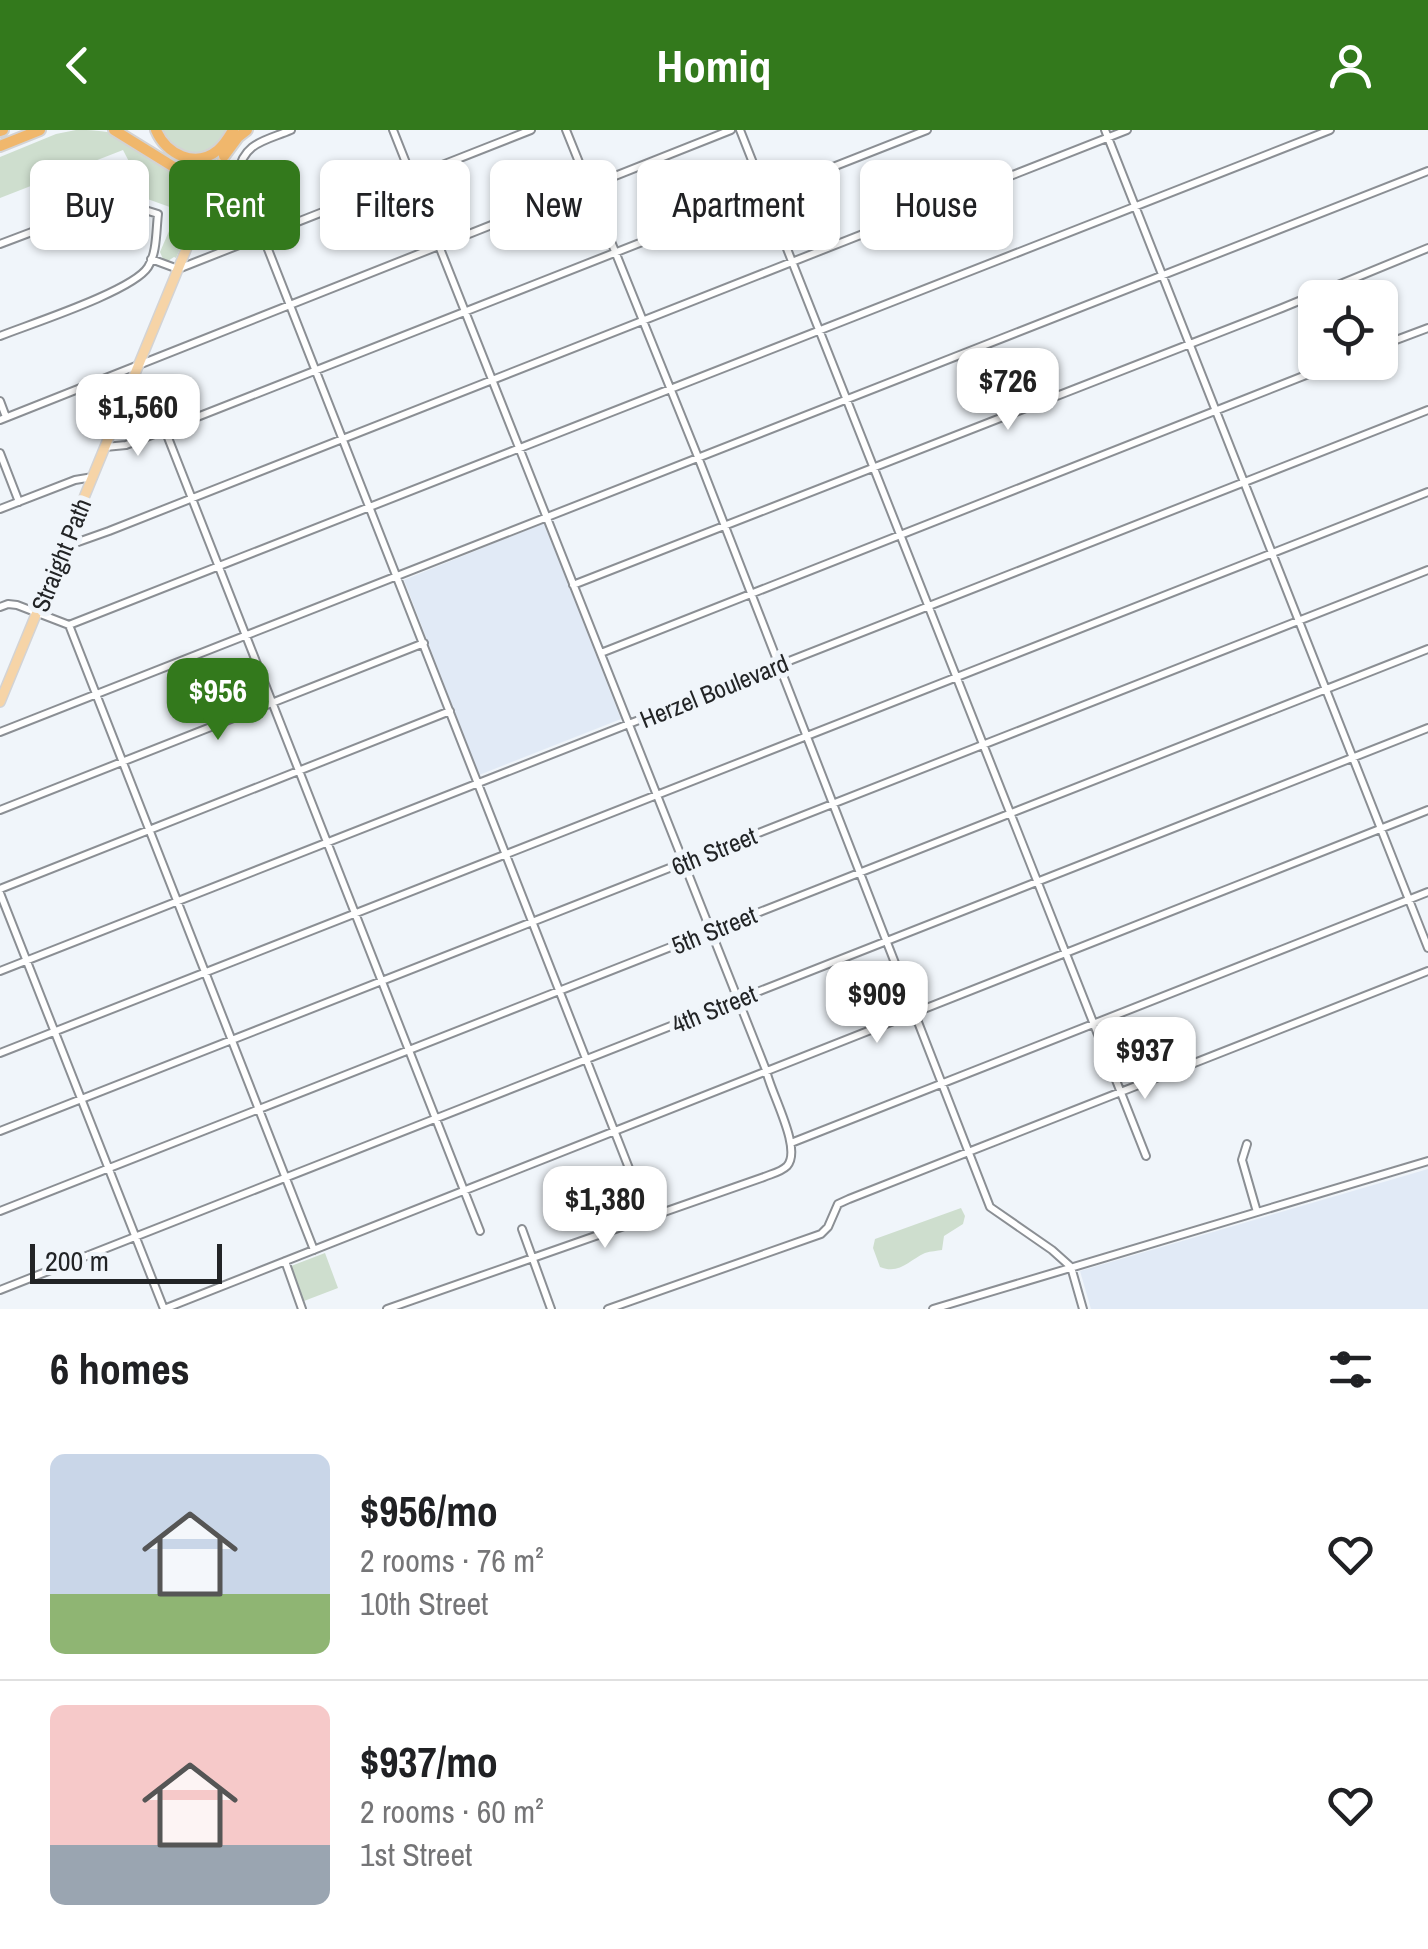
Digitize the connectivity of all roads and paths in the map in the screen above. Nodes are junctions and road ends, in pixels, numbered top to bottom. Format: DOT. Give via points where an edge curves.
graph roads {
  1 [pos="40,130"];
  2 [pos="52,130"];
  3 [pos="114,130"];
  4 [pos="156,130"];
  5 [pos="234,130"];
  6 [pos="247,130"];
  7 [pos="292,130"];
  8 [pos="393,130"];
  9 [pos="531,130"];
  10 [pos="566,130"];
  11 [pos="731,130"];
  12 [pos="740,130"];
  13 [pos="927,130"];
  14 [pos="1127,130"];
  15 [pos="1330,130"];
  16 [pos="1107,134"];
  17 [pos="28,135"];
  18 [pos="0,146"];
  19 [pos="224,156"];
  20 [pos="222,160"];
  21 [pos="241,160"];
  22 [pos="404,160"];
  23 [pos="454,160"];
  24 [pos="578,160"];
  25 [pos="752,160"];
  26 [pos="169,164"];
  27 [pos="840,165"];
  28 [pos="1428,170"];
  29 [pos="617,175"];
  30 [pos="1136,206"];
  31 [pos="0,244"];
  32 [pos="637,244"];
  33 [pos="1428,248"];
  34 [pos="186,250"];
  35 [pos="226,250"];
  36 [pos="268,250"];
  37 [pos="428,250"];
  38 [pos="440,250"];
  39 [pos="788,250"];
  40 [pos="616,252"];
  41 [pos="152,260"];
  42 [pos="793,262"];
  43 [pos="178,269"];
  44 [pos="1162,274"];
  45 [pos="289,304"];
  46 [pos="465,312"];
  47 [pos="643,321"];
  48 [pos="1428,328"];
  49 [pos="820,329"];
  50 [pos="0,336"];
  51 [pos="1398,339"];
  52 [pos="1190,344"];
  53 [pos="140,364"];
  54 [pos="315,370"];
  55 [pos="1298,378"];
  56 [pos="492,379"];
  57 [pos="670,389"];
  58 [pos="847,398"];
  59 [pos="0,401"];
  60 [pos="1216,410"];
  61 [pos="1428,410"];
  62 [pos="3,419"];
  63 [pos="165,430"];
  64 [pos="342,439"];
  65 [pos="105,447"];
  66 [pos="519,448"];
  67 [pos="0,453"];
  68 [pos="698,457"];
  69 [pos="875,466"];
  70 [pos="93,476"];
  71 [pos="1244,482"];
  72 [pos="1428,492"];
  73 [pos="192,498"];
  74 [pos="19,502"];
  75 [pos="369,507"];
  76 [pos="0,510"];
  77 [pos="547,516"];
  78 [pos="724,526"];
  79 [pos="901,535"];
  80 [pos="66,542"];
  81 [pos="1272,553"];
  82 [pos="219,566"];
  83 [pos="1428,570"];
  84 [pos="397,575"];
  85 [pos="574,585"];
  86 [pos="750,593"];
  87 [pos="929,605"];
  88 [pos="0,607"];
  89 [pos="37,612"];
  90 [pos="1298,621"];
  91 [pos="69,626"];
  92 [pos="246,634"];
  93 [pos="424,643"];
  94 [pos="1428,649"];
  95 [pos="601,653"];
  96 [pos="779,666"];
  97 [pos="958,677"];
  98 [pos="1326,689"];
  99 [pos="95,694"];
  100 [pos="0,702"];
  101 [pos="273,702"];
  102 [pos="450,711"];
  103 [pos="628,725"];
  104 [pos="1428,728"];
  105 [pos="0,732"];
  106 [pos="807,736"];
  107 [pos="984,744"];
  108 [pos="1352,757"];
  109 [pos="122,762"];
  110 [pos="298,771"];
  111 [pos="477,784"];
  112 [pos="656,795"];
  113 [pos="834,804"];
  114 [pos="0,810"];
  115 [pos="1428,810"];
  116 [pos="1011,812"];
  117 [pos="1381,829"];
  118 [pos="149,830"];
  119 [pos="328,842"];
  120 [pos="506,854"];
  121 [pos="683,864"];
  122 [pos="860,872"];
  123 [pos="1038,881"];
  124 [pos="0,891"];
  125 [pos="1428,892"];
  126 [pos="1408,900"];
  127 [pos="176,902"];
  128 [pos="355,913"];
  129 [pos="532,922"];
  130 [pos="710,932"];
  131 [pos="888,940"];
  132 [pos="1428,948"];
  133 [pos="1066,952"];
  134 [pos="26,960"];
  135 [pos="0,971"];
  136 [pos="1428,971"];
  137 [pos="204,972"];
  138 [pos="382,982"];
  139 [pos="560,991"];
  140 [pos="738,1000"];
  141 [pos="914,1012"];
  142 [pos="1093,1024"];
  143 [pos="54,1031"];
  144 [pos="232,1041"];
  145 [pos="409,1050"];
  146 [pos="0,1053"];
  147 [pos="587,1059"];
  148 [pos="766,1070"];
  149 [pos="942,1084"];
  150 [pos="1120,1092"];
  151 [pos="81,1100"];
  152 [pos="259,1109"];
  153 [pos="436,1119"];
  154 [pos="616,1130"];
  155 [pos="0,1132"];
  156 [pos="791,1143"];
  157 [pos="1246,1144"];
  158 [pos="968,1151"];
  159 [pos="1146,1156"];
  160 [pos="1428,1161"];
  161 [pos="108,1167"];
  162 [pos="286,1178"];
  163 [pos="634,1180"];
  164 [pos="464,1190"];
  165 [pos="0,1211"];
  166 [pos="1257,1212"];
  167 [pos="522,1229"];
  168 [pos="480,1231"];
  169 [pos="135,1237"];
  170 [pos="314,1250"];
  171 [pos="532,1257"];
  172 [pos="285,1261"];
  173 [pos="1071,1267"];
  174 [pos="0,1290"];
  175 [pos="164,1309"];
  176 [pos="302,1309"];
  177 [pos="386,1309"];
  178 [pos="551,1309"];
  179 [pos="608,1309"];
  180 [pos="933,1309"];
  181 [pos="1083,1309"];
  1 -- 17 [label="highway"];
  2 -- 17 [label="highway"];
  3 -- 26 [label="highway"];
  4 -- 5 [label="highway" via="170,150 194,158 218,150"];
  5 -- 19 [label="main road, Straight Path"];
  6 -- 19 [label="highway"];
  7 -- 21 [label="street" via="248,149"];
  8 -- 22 [label="street"];
  9 -- 23 [label="street"];
  10 -- 24 [label="street"];
  11 -- 29 [label="street"];
  12 -- 25 [label="street"];
  13 -- 27 [label="street"];
  14 -- 16 [label="street"];
  15 -- 30 [label="street"];
  16 -- 30 [label="street"];
  16 -- 42 [label="street"];
  17 -- 18 [label="highway"];
  19 -- 20 [label="main road, Straight Path"];
  28 -- 44 [label="street"];
  30 -- 44 [label="street"];
  30 -- 49 [label="street"];
  31 -- 41 [label="street" via="95,207 122,204 158,214"];
  32 -- 40 [label="street"];
  33 -- 52 [label="street"];
  34 -- 43 [label="main road, Straight Path"];
  35 -- 43 [label="street"];
  36 -- 45 [label="street"];
  37 -- 45 [label="street"];
  38 -- 46 [label="street"];
  39 -- 42 [label="street"];
  40 -- 46 [label="street"];
  40 -- 47 [label="street"];
  41 -- 43 [label="street"];
  41 -- 50 [label="street" via="130,284"];
  42 -- 47 [label="street"];
  42 -- 49 [label="street"];
  43 -- 53 [label="main road, Straight Path"];
  44 -- 52 [label="street"];
  44 -- 58 [label="street"];
  45 -- 53 [label="street"];
  45 -- 54 [label="street"];
  46 -- 54 [label="street"];
  46 -- 56 [label="street"];
  47 -- 56 [label="street"];
  47 -- 57 [label="street"];
  48 -- 51 [label="street"];
  49 -- 57 [label="street"];
  49 -- 58 [label="street"];
  52 -- 60 [label="street"];
  52 -- 69 [label="street"];
  53 -- 62 [label="street"];
  53 -- 65 [label="main road, Straight Path"];
  54 -- 63 [label="street"];
  54 -- 64 [label="street"];
  55 -- 60 [label="street"];
  56 -- 64 [label="street"];
  56 -- 66 [label="street"];
  57 -- 66 [label="street"];
  57 -- 68 [label="street"];
  58 -- 68 [label="street"];
  58 -- 69 [label="street"];
  59 -- 62 [label="street"];
  60 -- 71 [label="street"];
  60 -- 79 [label="street"];
  61 -- 71 [label="street, Herzel Boulevard"];
  63 -- 65 [label="street"];
  63 -- 73 [label="street"];
  64 -- 73 [label="street"];
  64 -- 75 [label="street"];
  65 -- 70 [label="main road, Straight Path"];
  66 -- 75 [label="street"];
  66 -- 77 [label="street"];
  67 -- 74 [label="street"];
  68 -- 77 [label="street"];
  68 -- 78 [label="street"];
  69 -- 78 [label="street"];
  69 -- 79 [label="street"];
  70 -- 74 [label="street"];
  70 -- 80 [label="main road, Straight Path"];
  71 -- 81 [label="street"];
  71 -- 87 [label="street, Herzel Boulevard"];
  72 -- 81 [label="street"];
  73 -- 80 [label="street"];
  73 -- 82 [label="street"];
  74 -- 76 [label="street"];
  75 -- 82 [label="street"];
  75 -- 84 [label="street"];
  77 -- 84 [label="street"];
  77 -- 85 [label="street"];
  78 -- 85 [label="street"];
  78 -- 86 [label="street"];
  79 -- 86 [label="street"];
  79 -- 87 [label="street"];
  80 -- 89 [label="main road, Straight Path"];
  81 -- 90 [label="street"];
  81 -- 97 [label="street"];
  82 -- 91 [label="street"];
  82 -- 92 [label="street"];
  83 -- 90 [label="street, 6th Street"];
  84 -- 92 [label="street"];
  84 -- 93 [label="street"];
  85 -- 95 [label="street"];
  86 -- 95 [label="street"];
  86 -- 96 [label="street"];
  87 -- 96 [label="street, Herzel Boulevard"];
  87 -- 97 [label="street"];
  88 -- 89 [label="street"];
  89 -- 91 [label="street"];
  89 -- 100 [label="main road, Straight Path"];
  90 -- 98 [label="street"];
  90 -- 107 [label="street, 6th Street"];
  91 -- 99 [label="street"];
  92 -- 99 [label="street"];
  92 -- 101 [label="street"];
  93 -- 101 [label="street"];
  93 -- 102 [label="street"];
  94 -- 98 [label="street, 5th Street"];
  95 -- 103 [label="street"];
  96 -- 103 [label="street, Herzel Boulevard"];
  96 -- 106 [label="street"];
  97 -- 106 [label="street"];
  97 -- 107 [label="street"];
  98 -- 108 [label="street"];
  98 -- 116 [label="street, 5th Street"];
  99 -- 105 [label="street"];
  99 -- 109 [label="street"];
  101 -- 109 [label="street"];
  101 -- 110 [label="street"];
  102 -- 110 [label="street"];
  102 -- 111 [label="street"];
  103 -- 111 [label="street, Herzel Boulevard"];
  103 -- 112 [label="street"];
  104 -- 108 [label="street, 4th Street"];
  106 -- 112 [label="street"];
  106 -- 113 [label="street"];
  107 -- 113 [label="street, 6th Street"];
  107 -- 116 [label="street"];
  108 -- 117 [label="street"];
  108 -- 123 [label="street, 4th Street"];
  109 -- 114 [label="street"];
  109 -- 118 [label="street"];
  110 -- 118 [label="street"];
  110 -- 119 [label="street"];
  111 -- 119 [label="street, Herzel Boulevard"];
  111 -- 120 [label="street"];
  112 -- 120 [label="street"];
  112 -- 121 [label="street"];
  113 -- 121 [label="street, 6th Street"];
  113 -- 122 [label="street"];
  115 -- 117 [label="street"];
  116 -- 122 [label="street, 5th Street"];
  116 -- 123 [label="street"];
  117 -- 126 [label="street"];
  117 -- 133 [label="street"];
  118 -- 124 [label="street"];
  118 -- 127 [label="street"];
  119 -- 127 [label="street, Herzel Boulevard"];
  119 -- 128 [label="street"];
  120 -- 128 [label="street"];
  120 -- 129 [label="street"];
  121 -- 129 [label="street, 6th Street"];
  121 -- 130 [label="street"];
  122 -- 130 [label="street, 5th Street"];
  122 -- 131 [label="street"];
  123 -- 131 [label="street, 4th Street"];
  123 -- 133 [label="street"];
  124 -- 134 [label="street"];
  125 -- 126 [label="street"];
  126 -- 132 [label="street"];
  126 -- 142 [label="street"];
  127 -- 134 [label="street, Herzel Boulevard"];
  127 -- 137 [label="street"];
  128 -- 137 [label="street"];
  128 -- 138 [label="street"];
  129 -- 138 [label="street, 6th Street"];
  129 -- 139 [label="street"];
  130 -- 139 [label="street, 5th Street"];
  130 -- 140 [label="street"];
  131 -- 140 [label="street, 4th Street"];
  131 -- 141 [label="street"];
  133 -- 141 [label="street"];
  133 -- 142 [label="street"];
  134 -- 135 [label="street, Herzel Boulevard"];
  134 -- 143 [label="street"];
  136 -- 150 [label="street"];
  137 -- 143 [label="street"];
  137 -- 144 [label="street"];
  138 -- 144 [label="street, 6th Street"];
  138 -- 145 [label="street"];
  139 -- 145 [label="street, 5th Street"];
  139 -- 147 [label="street"];
  140 -- 147 [label="street, 4th Street"];
  140 -- 148 [label="street"];
  141 -- 148 [label="street"];
  141 -- 149 [label="street"];
  142 -- 149 [label="street"];
  142 -- 150 [label="street"];
  143 -- 146 [label="street"];
  143 -- 151 [label="street"];
  144 -- 151 [label="street, 6th Street"];
  144 -- 152 [label="street"];
  145 -- 152 [label="street, 5th Street"];
  145 -- 153 [label="street"];
  147 -- 153 [label="street, 4th Street"];
  147 -- 154 [label="street"];
  148 -- 154 [label="street"];
  148 -- 156 [label="street"];
  149 -- 156 [label="street"];
  149 -- 158 [label="street"];
  150 -- 158 [label="street"];
  150 -- 159 [label="street"];
  151 -- 155 [label="street, 6th Street"];
  151 -- 161 [label="street"];
  152 -- 161 [label="street, 5th Street"];
  152 -- 162 [label="street"];
  153 -- 162 [label="street, 4th Street"];
  153 -- 164 [label="street"];
  154 -- 163 [label="street"];
  154 -- 164 [label="street"];
  156 -- 171 [label="street" via="792,1156 778,1172"];
  157 -- 166 [label="street" via="1242,1160"];
  158 -- 173 [label="street" via="990,1206"];
  158 -- 179 [label="street" via="838,1204 822,1234"];
  160 -- 166 [label="street"];
  161 -- 165 [label="street, 5th Street"];
  161 -- 169 [label="street"];
  162 -- 169 [label="street, 4th Street"];
  162 -- 170 [label="street"];
  164 -- 168 [label="street"];
  164 -- 170 [label="street"];
  166 -- 173 [label="street"];
  167 -- 171 [label="street"];
  169 -- 174 [label="street, 4th Street"];
  169 -- 175 [label="street"];
  170 -- 172 [label="street"];
  171 -- 177 [label="street"];
  171 -- 178 [label="street"];
  172 -- 175 [label="street"];
  172 -- 176 [label="street"];
  173 -- 180 [label="street"];
  173 -- 181 [label="street"];
}
